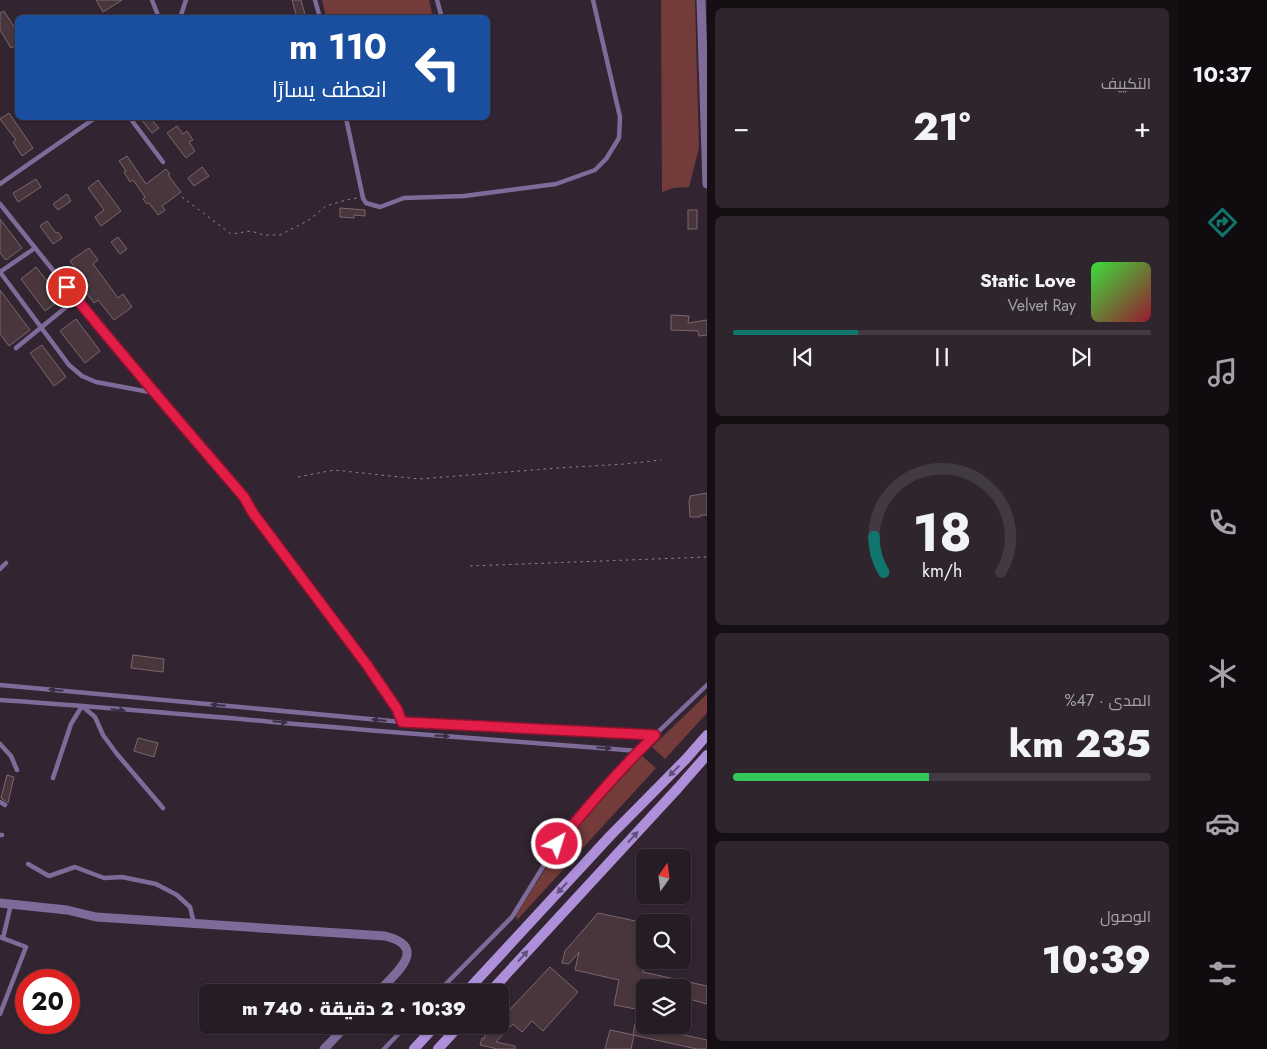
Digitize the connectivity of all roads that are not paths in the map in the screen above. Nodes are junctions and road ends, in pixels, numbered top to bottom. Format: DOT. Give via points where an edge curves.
graph roads {
  1 [pos="152,0"];
  2 [pos="186,0"];
  3 [pos="315,0"];
  4 [pos="437,0"];
  5 [pos="593,0"];
  6 [pos="701,0"];
  7 [pos="158,15"];
  8 [pos="181,15"];
  9 [pos="319,15"];
  10 [pos="441,15"];
  11 [pos="92,120"];
  12 [pos="132,120"];
  13 [pos="346,120"];
  14 [pos="163,162"];
  15 [pos="0,184"];
  16 [pos="707,184"];
  17 [pos="0,204"];
  18 [pos="35,248"];
  19 [pos="0,272"];
  20 [pos="76,299"];
  21 [pos="41,327"];
  22 [pos="16,348"];
  23 [pos="155,393"];
  24 [pos="6,564"];
  25 [pos="0,570"];
  26 [pos="0,685"];
  27 [pos="707,685"];
  28 [pos="0,700"];
  29 [pos="82,706"];
  30 [pos="402,722"];
  31 [pos="655,735"];
  32 [pos="707,735"];
  33 [pos="0,744"];
  34 [pos="638,751"];
  35 [pos="707,755"];
  36 [pos="16,770"];
  37 [pos="53,778"];
  38 [pos="162,808"];
  39 [pos="28,864"];
  40 [pos="0,903"];
  41 [pos="12,904"];
  42 [pos="194,922"];
  43 [pos="1,937"];
  44 [pos="386,984"];
  45 [pos="446,984"];
  46 [pos="473,984"];
  47 [pos="497,984"];
  48 [pos="0,1014"];
  49 [pos="338,1034"];
  50 [pos="398,1034"];
  51 [pos="428,1034"];
  52 [pos="452,1034"];
  53 [pos="324,1049"];
  54 [pos="384,1049"];
  55 [pos="414,1049"];
  56 [pos="438,1049"];
  1 -- 7 [label="lane"];
  2 -- 8 [label="lane"];
  3 -- 9 [label="lane"];
  4 -- 10 [label="lane"];
  5 -- 13 [label="lane" via="620,117 619,138 595,170 556,184 464,196 404,198 380,207 366,203 363,198"];
  6 -- 16 [label="street"];
  11 -- 15 [label="lane"];
  12 -- 14 [label="lane"];
  17 -- 18 [label="lane"];
  18 -- 19 [label="lane"];
  18 -- 20 [label="lane"];
  19 -- 21 [label="lane"];
  20 -- 21 [label="lane"];
  20 -- 23 [label="lane"];
  21 -- 22 [label="lane"];
  21 -- 23 [label="lane" via="69,365 82,376 96,382"];
  23 -- 30 [label="lane" via="244,497 367,665 397,709"];
  24 -- 25 [label="lane"];
  30 -- 26 [label="lane, one-way"];
  27 -- 31 [label="lane"];
  28 -- 29 [label="lane"];
  29 -- 34 [label="lane, one-way"];
  29 -- 37 [label="lane" via="71,724"];
  29 -- 38 [label="lane" via="95,717 116,754"];
  30 -- 31 [label="lane"];
  31 -- 34 [label="lane"];
  32 -- 46 [label="main road, one-way"];
  33 -- 36 [label="lane" via="11,756"];
  34 -- 45 [label="lane" via="557,844 512,917"];
  47 -- 35 [label="main road, one-way"];
  39 -- 42 [label="lane" via="49,876 75,867 104,878 122,877 156,884 177,895 190,907"];
  40 -- 41 [label="street"];
  41 -- 42 [label="street" via="68,910 96,917"];
  41 -- 43 [label="lane"];
  42 -- 44 [label="street" via="393,938 406,946 408,956"];
  43 -- 48 [label="lane" via="26,947"];
  49 -- 53 [label="street"];
  50 -- 54 [label="lane"];
  51 -- 55 [label="main road"];
  52 -- 56 [label="main road"];
}
